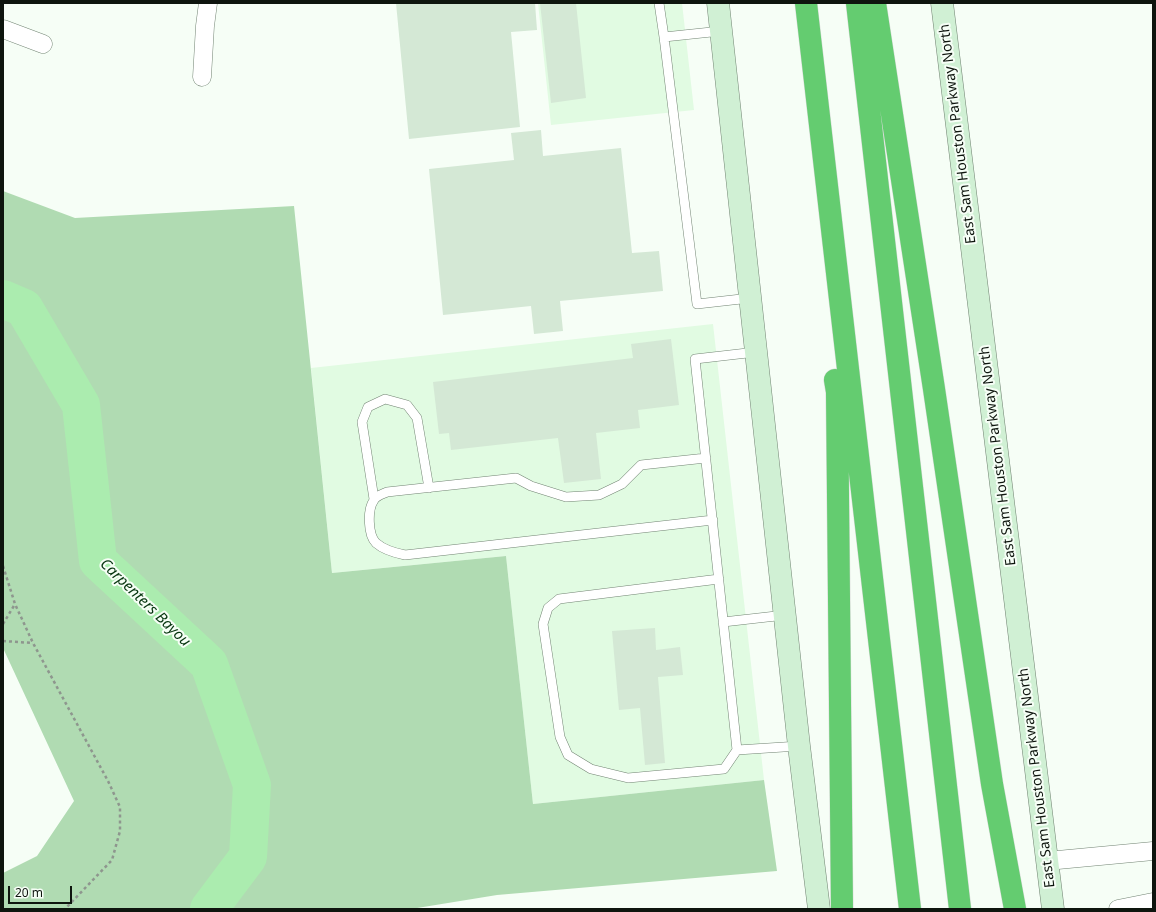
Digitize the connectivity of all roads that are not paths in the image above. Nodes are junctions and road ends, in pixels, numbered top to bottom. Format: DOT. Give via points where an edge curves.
graph roads {
  1 [pos="208,3"];
  2 [pos="659,3"];
  3 [pos="718,3"];
  4 [pos="798,3"];
  5 [pos="806,3"];
  6 [pos="857,3"];
  7 [pos="875,3"];
  8 [pos="942,3"];
  9 [pos="3,29"];
  10 [pos="721,31"];
  11 [pos="664,37"];
  12 [pos="43,44"];
  13 [pos="202,77"];
  14 [pos="750,298"];
  15 [pos="756,352"];
  16 [pos="706,458"];
  17 [pos="429,488"];
  18 [pos="374,499"];
  19 [pos="712,520"];
  20 [pos="719,579"];
  21 [pos="785,615"];
  22 [pos="724,622"];
  23 [pos="799,746"];
  24 [pos="737,750"];
  25 [pos="1153,851"];
  26 [pos="1047,861"];
  27 [pos="1153,902"];
  28 [pos="819,909"];
  29 [pos="842,909"];
  30 [pos="910,909"];
  31 [pos="960,909"];
  32 [pos="1015,909"];
  33 [pos="1053,909"];
  34 [pos="1118,909"];
  1 -- 13 [label="street"];
  2 -- 11 [label="lane"];
  3 -- 10 [label="main road"];
  4 -- 29 [label="highway" via="799,50 837,392"];
  5 -- 30 [label="highway"];
  6 -- 31 [label="highway"];
  7 -- 32 [label="highway" via="992,784"];
  8 -- 26 [label="main road, East Sam Houston Parkway North"];
  9 -- 12 [label="street"];
  10 -- 11 [label="lane"];
  10 -- 14 [label="main road"];
  11 -- 14 [label="lane" via="697,304"];
  14 -- 15 [label="main road"];
  15 -- 16 [label="lane" via="695,359"];
  15 -- 21 [label="main road"];
  16 -- 17 [label="lane" via="641,465 622,484 599,495 566,497 531,486 516,478"];
  16 -- 19 [label="lane"];
  17 -- 18 [label="lane" via="387,492"];
  17 -- 18 [label="lane" via="417,418 407,405 386,399 368,408 362,422"];
  18 -- 19 [label="lane" via="369,512 375,542 391,552 405,556"];
  19 -- 20 [label="lane"];
  20 -- 22 [label="lane"];
  20 -- 24 [label="lane" via="559,599 548,608 544,624 560,737 568,755 591,769 628,778 724,769"];
  21 -- 22 [label="lane"];
  21 -- 23 [label="main road"];
  22 -- 24 [label="lane"];
  23 -- 24 [label="lane"];
  23 -- 28 [label="main road"];
  25 -- 26 [label="street"];
  26 -- 33 [label="main road, East Sam Houston Parkway North"];
  27 -- 34 [label="street"];
}
